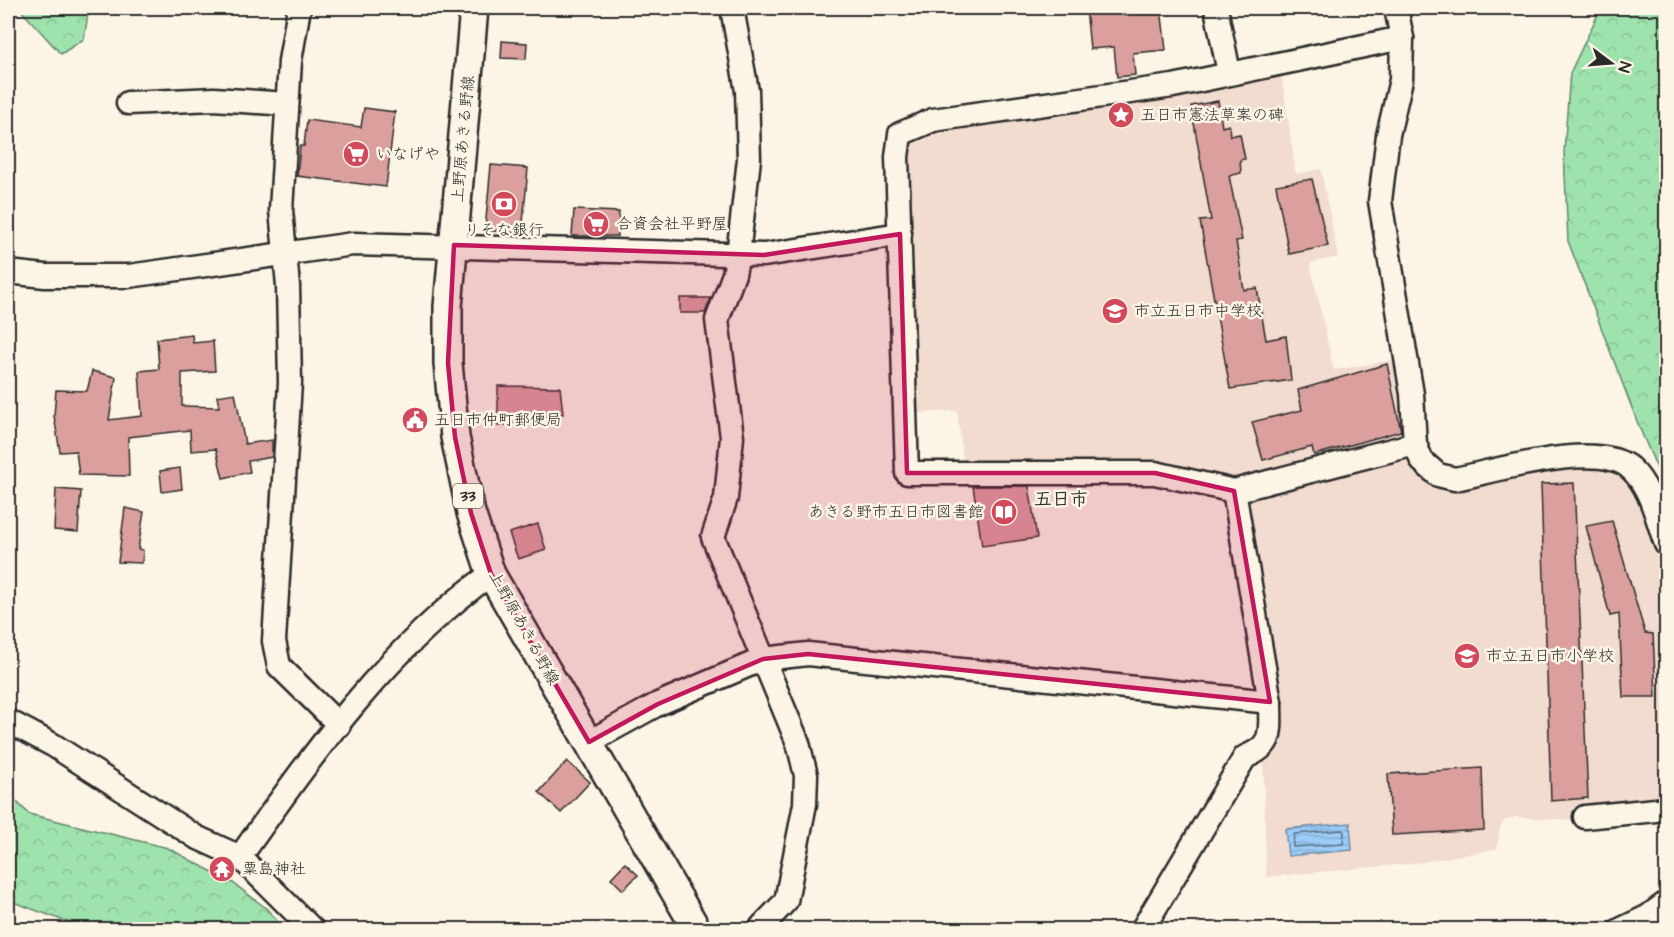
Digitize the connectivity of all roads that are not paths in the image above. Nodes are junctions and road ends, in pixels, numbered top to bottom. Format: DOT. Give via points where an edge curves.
graph roads {
  1 [pos="299,8"];
  2 [pos="474,8"];
  3 [pos="732,8"];
  4 [pos="1216,8"];
  5 [pos="1396,8"];
  6 [pos="1402,38"];
  7 [pos="1229,73"];
  8 [pos="128,103"];
  9 [pos="287,104"];
  10 [pos="900,234"];
  11 [pos="454,245"];
  12 [pos="283,255"];
  13 [pos="738,255"];
  14 [pos="8,272"];
  15 [pos="1415,444"];
  16 [pos="1234,491"];
  17 [pos="1666,544"];
  18 [pos="491,574"];
  19 [pos="763,659"];
  20 [pos="1270,702"];
  21 [pos="8,721"];
  22 [pos="339,725"];
  23 [pos="589,742"];
  24 [pos="1666,809"];
  25 [pos="1585,818"];
  26 [pos="240,857"];
  27 [pos="1666,903"];
  28 [pos="313,930"];
  29 [pos="697,930"];
  30 [pos="763,930"];
  31 [pos="1142,930"];
  32 [pos="1620,930"];
  1 -- 9 [label="street"];
  2 -- 11 [label="main road, 上野原あきる野線 / 33"];
  3 -- 13 [label="street" via="747,91 749,159"];
  4 -- 7 [label="street"];
  5 -- 6 [label="street"];
  6 -- 7 [label="street"];
  6 -- 15 [label="street" via="1401,81 1388,135 1380,201 1412,394"];
  7 -- 10 [label="street" via="1096,98 933,120 900,134"];
  8 -- 9 [label="street" via="214,99"];
  9 -- 12 [label="street" via="281,210"];
  10 -- 13 [label="street" via="764,255"];
  10 -- 16 [label="street" via="907,473 1155,473"];
  11 -- 12 [label="street" via="353,244"];
  11 -- 13 [label="street"];
  11 -- 18 [label="main road, 上野原あきる野線 / 33" via="448,308 450,402 471,513"];
  12 -- 14 [label="street" via="129,276"];
  12 -- 22 [label="street" via="288,286 290,383 274,641 279,666"];
  13 -- 19 [label="street" via="717,320 732,437 726,498 713,537"];
  15 -- 16 [label="street"];
  15 -- 17 [label="street" via="1422,461 1438,476 1455,479 1582,456 1609,458 1630,468 1645,487"];
  16 -- 20 [label="street"];
  18 -- 22 [label="street" via="424,627"];
  18 -- 23 [label="main road, 上野原あきる野線 / 33"];
  19 -- 20 [label="street" via="808,654"];
  19 -- 23 [label="street" via="658,704"];
  19 -- 30 [label="street" via="798,743 806,775 805,804 786,902 762,926"];
  20 -- 31 [label="street" via="1270,735 1261,750 1245,757"];
  21 -- 26 [label="street" via="53,745 196,837"];
  22 -- 26 [label="street" via="308,761"];
  23 -- 29 [label="main road, 上野原あきる野線 / 33"];
  24 -- 25 [label="street"];
  26 -- 28 [label="street"];
  27 -- 32 [label="street"];
}
